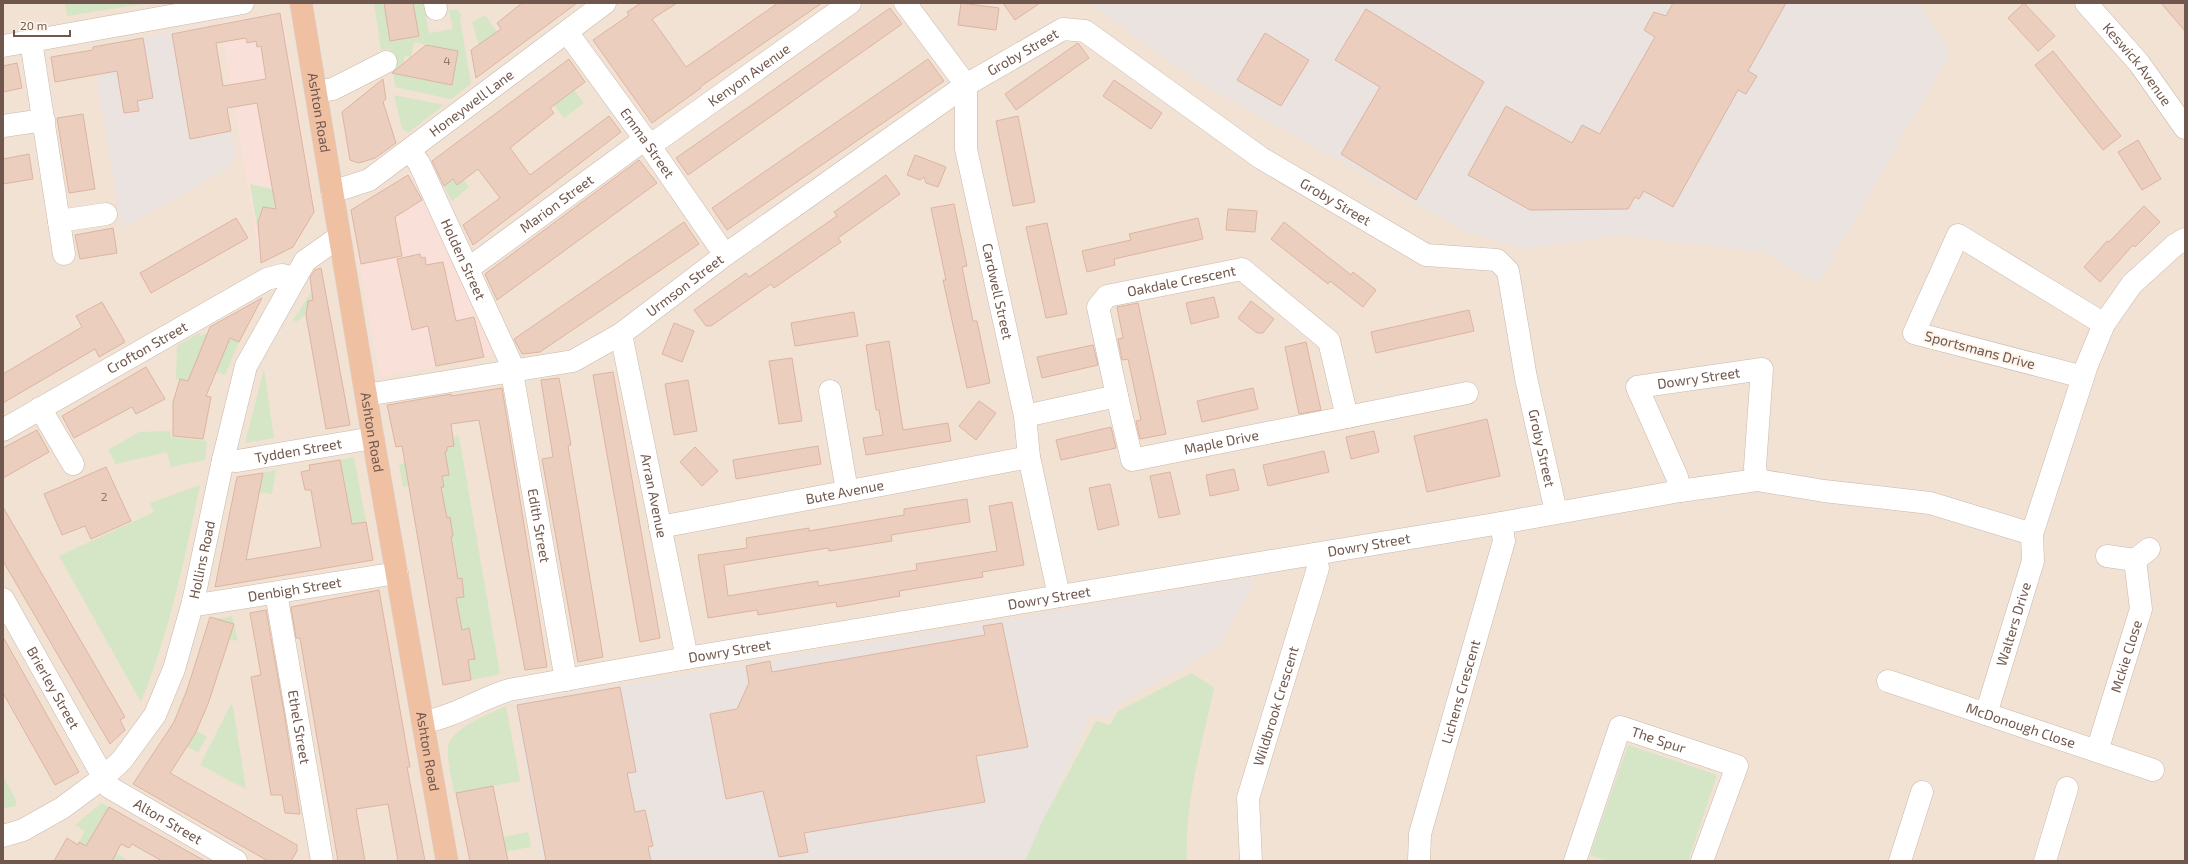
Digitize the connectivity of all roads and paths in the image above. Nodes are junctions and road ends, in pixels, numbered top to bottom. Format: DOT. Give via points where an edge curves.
graph roads {
  1 [pos="243,3"];
  2 [pos="301,3"];
  3 [pos="850,3"];
  4 [pos="905,3"];
  5 [pos="2086,3"];
  6 [pos="600,5"];
  7 [pos="566,32"];
  8 [pos="31,41"];
  9 [pos="3,46"];
  10 [pos="386,62"];
  11 [pos="966,85"];
  12 [pos="316,92"];
  13 [pos="44,120"];
  14 [pos="3,126"];
  15 [pos="2185,128"];
  16 [pos="647,142"];
  17 [pos="410,151"];
  18 [pos="332,192"];
  19 [pos="106,214"];
  20 [pos="59,221"];
  21 [pos="339,237"];
  22 [pos="2185,239"];
  23 [pos="64,254"];
  24 [pos="725,255"];
  25 [pos="467,267"];
  26 [pos="294,278"];
  27 [pos="2104,324"];
  28 [pos="621,334"];
  29 [pos="512,371"];
  30 [pos="2083,377"];
  31 [pos="830,391"];
  32 [pos="1467,393"];
  33 [pos="366,395"];
  34 [pos="1117,396"];
  35 [pos="40,408"];
  36 [pos="1026,416"];
  37 [pos="1347,417"];
  38 [pos="3,430"];
  39 [pos="373,438"];
  40 [pos="1029,457"];
  41 [pos="223,460"];
  42 [pos="73,464"];
  43 [pos="1757,480"];
  44 [pos="848,491"];
  45 [pos="1680,491"];
  46 [pos="1556,512"];
  47 [pos="1501,523"];
  48 [pos="660,526"];
  49 [pos="2032,534"];
  50 [pos="1315,554"];
  51 [pos="2107,556"];
  52 [pos="397,573"];
  53 [pos="276,593"];
  54 [pos="1059,596"];
  55 [pos="3,599"];
  56 [pos="193,602"];
  57 [pos="687,658"];
  58 [pos="566,680"];
  59 [pos="1888,681"];
  60 [pos="1986,714"];
  61 [pos="423,722"];
  62 [pos="2097,751"];
  63 [pos="2153,770"];
  64 [pos="104,777"];
  65 [pos="2067,788"];
  66 [pos="1922,792"];
  67 [pos="3,836"];
  68 [pos="236,861"];
  69 [pos="322,861"];
  70 [pos="448,861"];
  71 [pos="1251,861"];
  72 [pos="1419,861"];
  73 [pos="1575,861"];
  74 [pos="1702,861"];
  75 [pos="1900,861"];
  76 [pos="2045,861"];
  1 -- 8 [label="street"];
  2 -- 12 [label="highway, Ashton Road"];
  3 -- 16 [label="street, Kenyon Avenue" via="658,140"];
  4 -- 11 [label="street"];
  5 -- 15 [label="street, Keswick Avenue" via="2138,64"];
  6 -- 7 [label="street, Honeywell Lane"];
  7 -- 16 [label="street, Emma Street"];
  7 -- 17 [label="street, Honeywell Lane"];
  8 -- 9 [label="street"];
  8 -- 13 [label="street"];
  10 -- 12 [label="street" via="333,89"];
  11 -- 24 [label="street, Urmson Street"];
  11 -- 36 [label="street, Cardwell Street" via="966,149"];
  11 -- 46 [label="street, Groby Street" via="1063,29 1085,31 1260,158 1426,255 1497,260 1508,271 1526,378"];
  12 -- 18 [label="highway, Ashton Road"];
  13 -- 14 [label="street"];
  13 -- 20 [label="street"];
  16 -- 24 [label="street, Emma Street"];
  16 -- 25 [label="street, Marion Street" via="638,144 476,263"];
  17 -- 18 [label="street, Honeywell Lane" via="369,180"];
  17 -- 25 [label="street, Holden Street" via="419,163"];
  18 -- 21 [label="highway, Ashton Road"];
  19 -- 20 [label="street"];
  20 -- 23 [label="street"];
  21 -- 26 [label="street, Hollins Road" via="305,261"];
  21 -- 33 [label="highway, Ashton Road"];
  22 -- 27 [label="street" via="2175,244 2132,284"];
  24 -- 28 [label="street, Urmson Street"];
  25 -- 29 [label="street, Holden Street" via="510,361"];
  26 -- 35 [label="street, Crofton Street" via="282,275 266,279"];
  26 -- 41 [label="street, Hollins Road" via="246,366"];
  27 -- 30 [label="street"];
  27 -- 30 [label="street, Sportsmans Drive" via="1958,236 1914,333"];
  28 -- 29 [label="street, Urmson Street" via="573,361"];
  28 -- 48 [label="street, Arran Avenue"];
  29 -- 33 [label="street, Urmson Street"];
  29 -- 58 [label="street, Edith Street"];
  30 -- 49 [label="street"];
  31 -- 44 [label="street"];
  32 -- 37 [label="street, Maple Drive"];
  33 -- 39 [label="highway, Ashton Road"];
  34 -- 36 [label="street"];
  34 -- 37 [label="street, Maple Drive" via="1132,460"];
  34 -- 37 [label="street, Oakdale Crescent" via="1098,307 1107,296 1242,269 1329,341"];
  35 -- 38 [label="street, Crofton Street"];
  35 -- 42 [label="street"];
  36 -- 40 [label="street, Cardwell Street"];
  39 -- 41 [label="street, Tydden Street" via="237,461"];
  39 -- 52 [label="highway, Ashton Road"];
  40 -- 44 [label="street, Bute Avenue"];
  40 -- 54 [label="street, Cardwell Street"];
  41 -- 56 [label="street, Hollins Road"];
  43 -- 45 [label="street, Dowry Street"];
  43 -- 45 [label="street, Dowry Street" via="1755,467 1762,369 1637,387 1677,477"];
  43 -- 49 [label="street, Dowry Street" via="1824,491 1930,502"];
  44 -- 48 [label="street, Bute Avenue"];
  45 -- 46 [label="street, Dowry Street"];
  46 -- 47 [label="street, Dowry Street"];
  47 -- 50 [label="street, Dowry Street"];
  47 -- 72 [label="street, Lichens Crescent" via="1504,541 1420,834"];
  48 -- 57 [label="street, Arran Avenue"];
  49 -- 60 [label="street, Walters Drive" via="2033,561"];
  50 -- 54 [label="street, Dowry Street"];
  50 -- 71 [label="street, Wildbrook Crescent" via="1318,568 1248,798"];
  51 -- 62 [label="street, Mckie Close" via="2142,554 2141,609"];
  52 -- 53 [label="street, Denbigh Street"];
  52 -- 61 [label="highway, Ashton Road"];
  53 -- 56 [label="street, Denbigh Street" via="203,604"];
  53 -- 69 [label="street, Ethel Street"];
  54 -- 57 [label="street, Dowry Street"];
  55 -- 64 [label="street, Brierley Street"];
  56 -- 64 [label="street, Hollins Road" via="174,669 155,715 122,760"];
  57 -- 58 [label="street, Dowry Street"];
  58 -- 61 [label="street, Dowry Street" via="509,690 443,718"];
  59 -- 60 [label="street, McDonough Close"];
  60 -- 62 [label="street, McDonough Close"];
  61 -- 70 [label="highway, Ashton Road"];
  62 -- 63 [label="street, McDonough Close"];
  64 -- 67 [label="street, Hollins Road" via="62,808 23,830"];
  64 -- 68 [label="street, Alton Street" via="109,787"];
  65 -- 76 [label="street"];
  66 -- 75 [label="street"];
  73 -- 74 [label="street, The Spur" via="1620,727 1737,766"];
}
